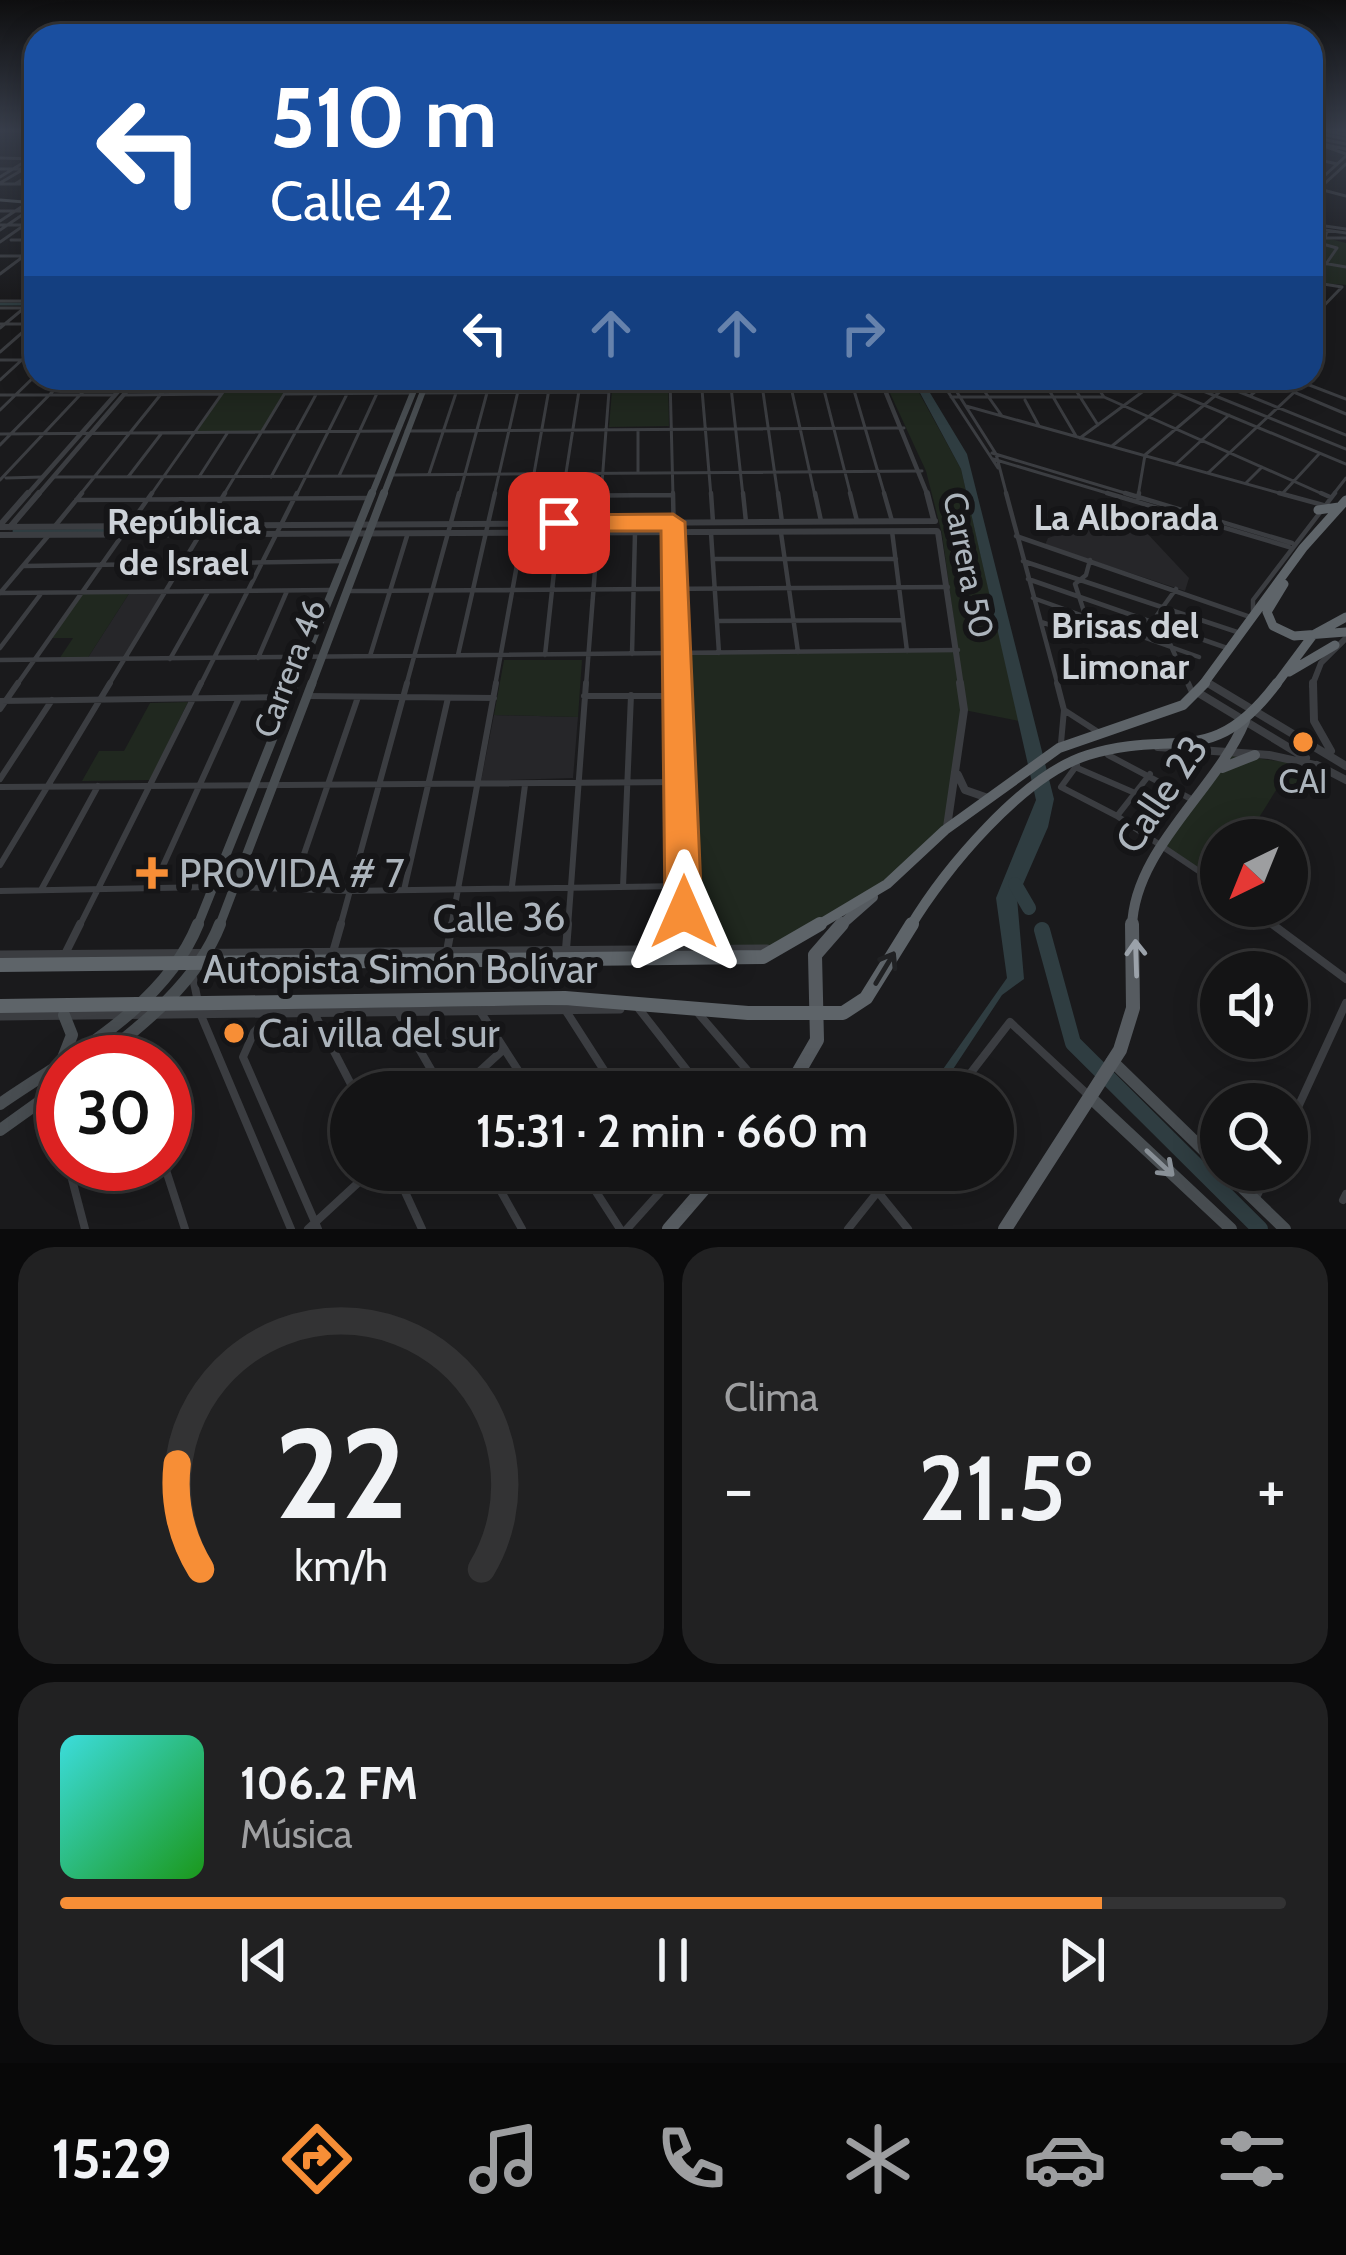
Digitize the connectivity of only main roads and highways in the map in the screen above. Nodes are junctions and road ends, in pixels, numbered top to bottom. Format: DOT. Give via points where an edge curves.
graph roads {
  1 [pos="417,390"];
  2 [pos="419,390"];
  3 [pos="417,393"];
  4 [pos="403,431"];
  5 [pos="1342,503"];
  6 [pos="1320,508"];
  7 [pos="1288,574"];
  8 [pos="1346,616"];
  9 [pos="1313,634"];
  10 [pos="1346,635"];
  11 [pos="1335,645"];
  12 [pos="1284,676"];
  13 [pos="1245,721"];
  14 [pos="1255,754"];
  15 [pos="1222,768"];
  16 [pos="887,884"];
  17 [pos="193,962"];
  18 [pos="0,965"];
  19 [pos="814,994"];
  20 [pos="0,1006"];
  21 [pos="135,1009"];
  22 [pos="159,1009"];
  23 [pos="818,1014"];
  24 [pos="837,1014"];
  25 [pos="64,1016"];
  26 [pos="72,1035"];
  27 [pos="98,1035"];
  28 [pos="128,1035"];
  29 [pos="1109,1065"];
  30 [pos="799,1071"];
  31 [pos="36,1079"];
  32 [pos="1092,1094"];
  33 [pos="0,1104"];
  34 [pos="36,1105"];
  35 [pos="0,1130"];
  36 [pos="1200,1147"];
  37 [pos="702,1191"];
  38 [pos="1246,1191"];
  39 [pos="669,1229"];
  40 [pos="1006,1229"];
  41 [pos="1231,1229"];
  42 [pos="1285,1229"];
  1 -- 3 [label="main road, Carrera 46"];
  2 -- 3 [label="main road, Carrera 46"];
  3 -- 4 [label="main road, Carrera 46"];
  4 -- 17 [label="main road, Carrera 46" via="214,887"];
  4 -- 17 [label="main road, Carrera 46" via="234,887"];
  5 -- 6 [label="highway"];
  5 -- 7 [label="highway, Autopista Simón Bolívar"];
  7 -- 9 [label="highway" via="1267,619 1286,634"];
  7 -- 16 [label="highway, Autopista Simón Bolívar" via="1196,693 1164,715 1056,750"];
  8 -- 9 [label="highway"];
  9 -- 10 [label="highway"];
  9 -- 12 [label="highway"];
  11 -- 12 [label="highway"];
  12 -- 13 [label="highway"];
  13 -- 15 [label="main road, Calle 23"];
  24 -- 13 [label="highway, one-way" via="866,998 960,854 1030,791 1104,751 1195,745"];
  14 -- 15 [label="main road"];
  29 -- 15 [label="main road, Calle 23, one-way" via="1135,1000 1136,896"];
  16 -- 17 [label="highway, Autopista Simón Bolívar" via="745,961"];
  16 -- 19 [label="main road" via="823,943 812,963"];
  17 -- 18 [label="highway, Autopista Simón Bolívar"];
  17 -- 21 [label="main road, Carrera 46"];
  17 -- 22 [label="main road, Carrera 46"];
  19 -- 23 [label="main road"];
  19 -- 24 [label="main road"];
  20 -- 21 [label="highway, Autopista Simón Bolívar"];
  21 -- 22 [label="highway, Autopista Simón Bolívar"];
  21 -- 27 [label="main road, Carrera 46"];
  22 -- 23 [label="highway, Autopista Simón Bolívar" via="565,998"];
  22 -- 28 [label="main road, Carrera 46"];
  23 -- 24 [label="highway, Autopista Simón Bolívar"];
  23 -- 30 [label="main road" via="817,1040"];
  25 -- 26 [label="main road"];
  29 -- 32 [label="main road, Calle 23"];
  29 -- 36 [label="main road"];
  31 -- 33 [label="main road, Carrera 46"];
  32 -- 40 [label="main road, Calle 23"];
  32 -- 41 [label="main road, one-way"];
  34 -- 35 [label="main road"];
  37 -- 39 [label="main road"];
  38 -- 42 [label="main road"];
}
